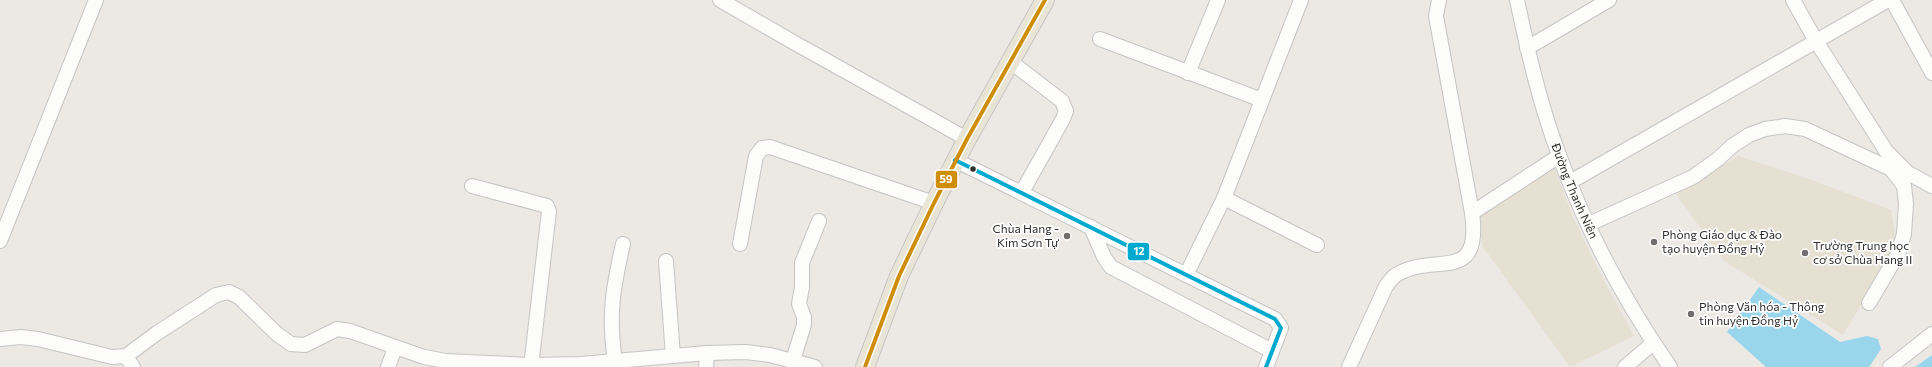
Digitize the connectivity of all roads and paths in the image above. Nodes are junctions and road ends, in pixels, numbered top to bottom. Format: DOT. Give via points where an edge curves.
graph roads {
  1 [pos="96,0"];
  2 [pos="720,0"];
  3 [pos="1045,0"];
  4 [pos="1218,0"];
  5 [pos="1301,0"];
  6 [pos="1439,0"];
  7 [pos="1517,0"];
  8 [pos="1609,0"];
  9 [pos="1793,0"];
  10 [pos="1888,0"];
  11 [pos="1892,0"];
  12 [pos="1100,39"];
  13 [pos="1816,41"];
  14 [pos="1527,48"];
  15 [pos="1011,62"];
  16 [pos="1188,73"];
  17 [pos="1932,73"];
  18 [pos="1262,100"];
  19 [pos="966,139"];
  20 [pos="1559,156"];
  21 [pos="955,160"];
  22 [pos="1570,182"];
  23 [pos="472,186"];
  24 [pos="1932,186"];
  25 [pos="1022,192"];
  26 [pos="1224,198"];
  27 [pos="934,203"];
  28 [pos="1472,213"];
  29 [pos="819,221"];
  30 [pos="1589,224"];
  31 [pos="1090,227"];
  32 [pos="0,241"];
  33 [pos="623,244"];
  34 [pos="740,244"];
  35 [pos="1317,245"];
  36 [pos="666,261"];
  37 [pos="1186,275"];
  38 [pos="1869,303"];
  39 [pos="1932,334"];
  40 [pos="0,339"];
  41 [pos="1653,343"];
  42 [pos="394,348"];
  43 [pos="1272,351"];
  44 [pos="673,356"];
  45 [pos="707,360"];
  46 [pos="794,360"];
  47 [pos="129,361"];
  48 [pos="615,361"];
  49 [pos="531,366"];
  50 [pos="388,367"];
  51 [pos="815,367"];
  52 [pos="865,367"];
  53 [pos="1266,367"];
  54 [pos="1349,367"];
  55 [pos="1625,367"];
  56 [pos="1670,367"];
  57 [pos="1890,367"];
  1 -- 32 [label="street"];
  2 -- 19 [label="street"];
  3 -- 15 [label="main road"];
  4 -- 16 [label="street"];
  5 -- 18 [label="street"];
  6 -- 28 [label="street" via="1436,16"];
  7 -- 14 [label="street, Đường Thanh Niên"];
  8 -- 14 [label="street"];
  9 -- 13 [label="street"];
  10 -- 13 [label="street"];
  11 -- 17 [label="street"];
  12 -- 16 [label="street"];
  13 -- 22 [label="street"];
  13 -- 24 [label="street" via="1886,151 1908,173"];
  14 -- 20 [label="street, Đường Thanh Niên"];
  15 -- 19 [label="main road"];
  15 -- 25 [label="street" via="1062,101 1066,111"];
  16 -- 18 [label="street"];
  18 -- 26 [label="street"];
  19 -- 21 [label="main road"];
  20 -- 22 [label="street, Đường Thanh Niên"];
  20 -- 28 [label="street"];
  21 -- 25 [label="street"];
  21 -- 27 [label="main road"];
  22 -- 30 [label="street, Đường Thanh Niên"];
  23 -- 49 [label="street" via="547,206 549,211"];
  25 -- 31 [label="street"];
  26 -- 35 [label="street"];
  26 -- 37 [label="street"];
  27 -- 34 [label="street" via="770,147 762,148 756,156"];
  27 -- 52 [label="main road" via="898,276"];
  28 -- 54 [label="street" via="1474,231 1467,255 1450,263 1409,268 1395,275 1386,286"];
  29 -- 46 [label="street" via="802,263 799,304 804,325"];
  30 -- 38 [label="street" via="1693,177 1749,135 1785,126 1805,129 1891,169 1904,186 1904,234 1898,254"];
  30 -- 41 [label="street, Đường Thanh Niên" via="1598,245"];
  31 -- 37 [label="street"];
  31 -- 43 [label="street" via="1111,267"];
  33 -- 48 [label="street" via="611,309"];
  36 -- 44 [label="street"];
  37 -- 43 [label="street" via="1276,320 1281,328"];
  39 -- 57 [label="street"];
  40 -- 47 [label="street" via="21,337"];
  41 -- 55 [label="street"];
  41 -- 56 [label="street, Đường Thanh Niên"];
  42 -- 47 [label="street" via="350,331 337,329 305,345 291,344 277,334 240,297 229,292 216,295 156,332"];
  42 -- 49 [label="street" via="446,361"];
  42 -- 50 [label="street"];
  43 -- 53 [label="street"];
  44 -- 45 [label="street"];
  44 -- 48 [label="street"];
  45 -- 46 [label="street" via="746,352"];
  46 -- 51 [label="street"];
  48 -- 49 [label="street"];
}
